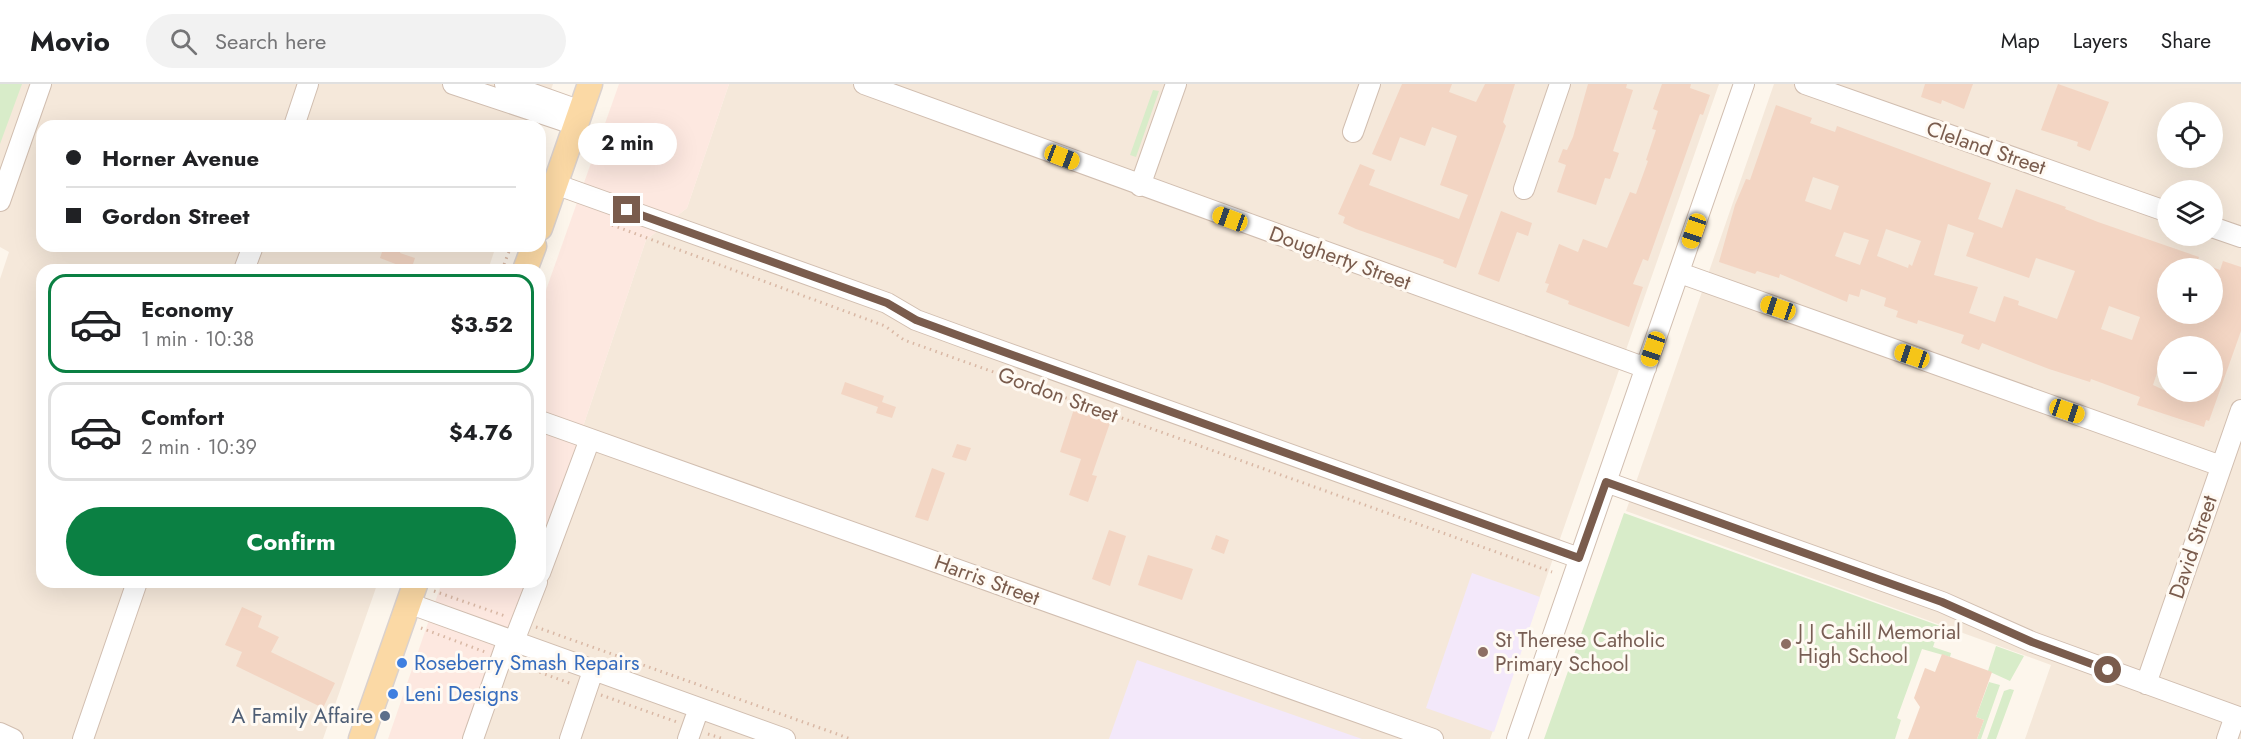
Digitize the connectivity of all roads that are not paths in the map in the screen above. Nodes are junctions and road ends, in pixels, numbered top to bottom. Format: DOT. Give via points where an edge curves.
graph roads {
  1 [pos="41,84"];
  2 [pos="309,84"];
  3 [pos="453,84"];
  4 [pos="590,84"];
  5 [pos="864,84"];
  6 [pos="1176,84"];
  7 [pos="1370,84"];
  8 [pos="1560,84"];
  9 [pos="1744,84"];
  10 [pos="1805,84"];
  11 [pos="501,89"];
  12 [pos="579,118"];
  13 [pos="296,120"];
  14 [pos="1353,132"];
  15 [pos="555,184"];
  16 [pos="1140,186"];
  17 [pos="1524,189"];
  18 [pos="0,201"];
  19 [pos="2157,208"];
  20 [pos="546,210"];
  21 [pos="2223,231"];
  22 [pos="2241,237"];
  23 [pos="1680,273"];
  24 [pos="1646,368"];
  25 [pos="2241,410"];
  26 [pos="546,423"];
  27 [pos="590,439"];
  28 [pos="2222,466"];
  29 [pos="1606,482"];
  30 [pos="546,557"];
  31 [pos="1579,558"];
  32 [pos="135,588"];
  33 [pos="535,588"];
  34 [pos="420,592"];
  35 [pos="512,640"];
  36 [pos="593,671"];
  37 [pos="2146,684"];
  38 [pos="699,708"];
  39 [pos="2238,717"];
  40 [pos="0,733"];
  41 [pos="13,739"];
  42 [pos="82,739"];
  43 [pos="361,739"];
  44 [pos="473,739"];
  45 [pos="570,739"];
  46 [pos="688,739"];
  47 [pos="785,739"];
  48 [pos="1433,739"];
  49 [pos="1517,739"];
  50 [pos="2227,739"];
  1 -- 18 [label="street"];
  2 -- 13 [label="street"];
  3 -- 11 [label="street"];
  4 -- 12 [label="main road"];
  5 -- 16 [label="street, Dougherty Street"];
  6 -- 16 [label="street"];
  7 -- 14 [label="street"];
  8 -- 17 [label="street"];
  9 -- 23 [label="street"];
  10 -- 19 [label="street, Cleland Street"];
  11 -- 12 [label="street"];
  12 -- 15 [label="main road"];
  15 -- 20 [label="main road"];
  15 -- 31 [label="street, Gordon Street" via="887,303 916,320 968,339"];
  16 -- 24 [label="street, Dougherty Street"];
  21 -- 22 [label="street"];
  23 -- 24 [label="street"];
  23 -- 28 [label="street"];
  24 -- 29 [label="street"];
  25 -- 28 [label="street, David Street"];
  26 -- 27 [label="street, Harris Street"];
  27 -- 30 [label="street"];
  27 -- 48 [label="street, Harris Street"];
  28 -- 37 [label="street, David Street"];
  29 -- 31 [label="street"];
  29 -- 37 [label="street" via="1942,602 2032,642"];
  31 -- 49 [label="street"];
  32 -- 42 [label="street"];
  33 -- 35 [label="street"];
  34 -- 35 [label="street"];
  34 -- 43 [label="main road"];
  35 -- 36 [label="street"];
  35 -- 44 [label="street"];
  36 -- 38 [label="street"];
  36 -- 45 [label="street"];
  37 -- 39 [label="street"];
  38 -- 46 [label="street"];
  38 -- 47 [label="street"];
  39 -- 50 [label="street"];
  40 -- 41 [label="street"];
}
